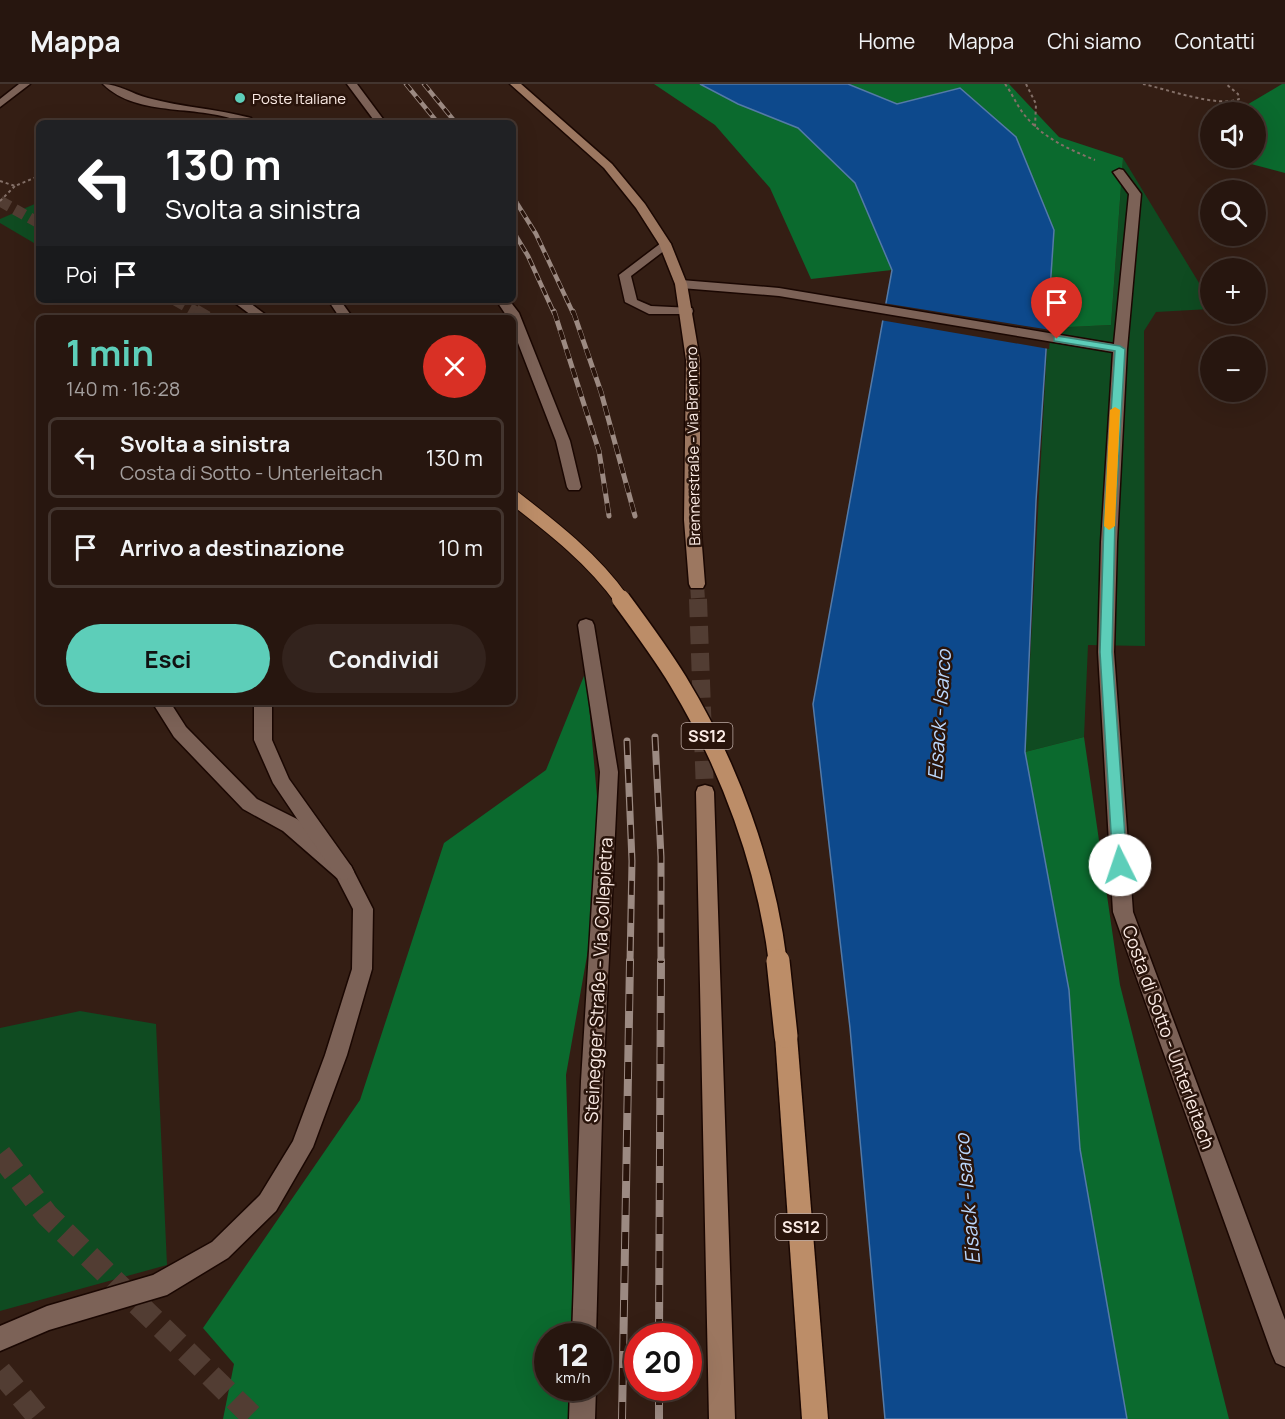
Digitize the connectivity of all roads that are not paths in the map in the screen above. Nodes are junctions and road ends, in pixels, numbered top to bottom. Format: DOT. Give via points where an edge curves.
graph roads {
  1 [pos="25,84"];
  2 [pos="108,84"];
  3 [pos="352,84"];
  4 [pos="515,84"];
  5 [pos="0,104"];
  6 [pos="247,120"];
  7 [pos="379,120"];
  8 [pos="1119,172"];
  9 [pos="664,244"];
  10 [pos="681,284"];
  11 [pos="242,303"];
  12 [pos="505,303"];
  13 [pos="687,311"];
  14 [pos="260,315"];
  15 [pos="514,315"];
  16 [pos="516,321"];
  17 [pos="1120,349"];
  18 [pos="574,487"];
  19 [pos="516,499"];
  20 [pos="697,584"];
  21 [pos="586,626"];
  22 [pos="163,705"];
  23 [pos="263,705"];
  24 [pos="705,792"];
  25 [pos="344,873"];
  26 [pos="584,1323"];
  27 [pos="0,1339"];
  28 [pos="1285,1353"];
  29 [pos="583,1401"];
  30 [pos="582,1419"];
  31 [pos="722,1419"];
  32 [pos="815,1419"];
  1 -- 5 [label="street"];
  2 -- 6 [label="street" via="175,108"];
  3 -- 7 [label="street"];
  4 -- 9 [label="main road, Brennerstraße - Via Brennero" via="608,166 641,206"];
  8 -- 17 [label="street, Costa di Sotto - Unterleitach" via="1135,195"];
  9 -- 10 [label="main road, Brennerstraße - Via Brennero"];
  9 -- 13 [label="street" via="625,275 631,302 649,310"];
  10 -- 13 [label="main road, Brennerstraße - Via Brennero"];
  10 -- 17 [label="street" via="741,287"];
  11 -- 14 [label="street"];
  12 -- 15 [label="street"];
  13 -- 20 [label="main road, Brennerstraße - Via Brennero" via="693,360 692,520"];
  16 -- 18 [label="street" via="563,441"];
  17 -- 28 [label="street, Costa di Sotto - Unterleitach" via="1106,652 1123,912"];
  19 -- 32 [label="main road, SS12, bridge" via="600,573 650,636 711,745 750,837 772,925 786,1036"];
  21 -- 26 [label="street, Steinegger Straße - Via Collepietra" via="609,772 592,1081"];
  22 -- 25 [label="street" via="180,732 250,804 290,825"];
  23 -- 25 [label="street" via="263,740 282,783"];
  24 -- 31 [label="main road"];
  25 -- 27 [label="street" via="363,909 362,969 302,1147 268,1203 220,1250 158,1286 47,1318"];
  29 -- 30 [label="street"];
}
